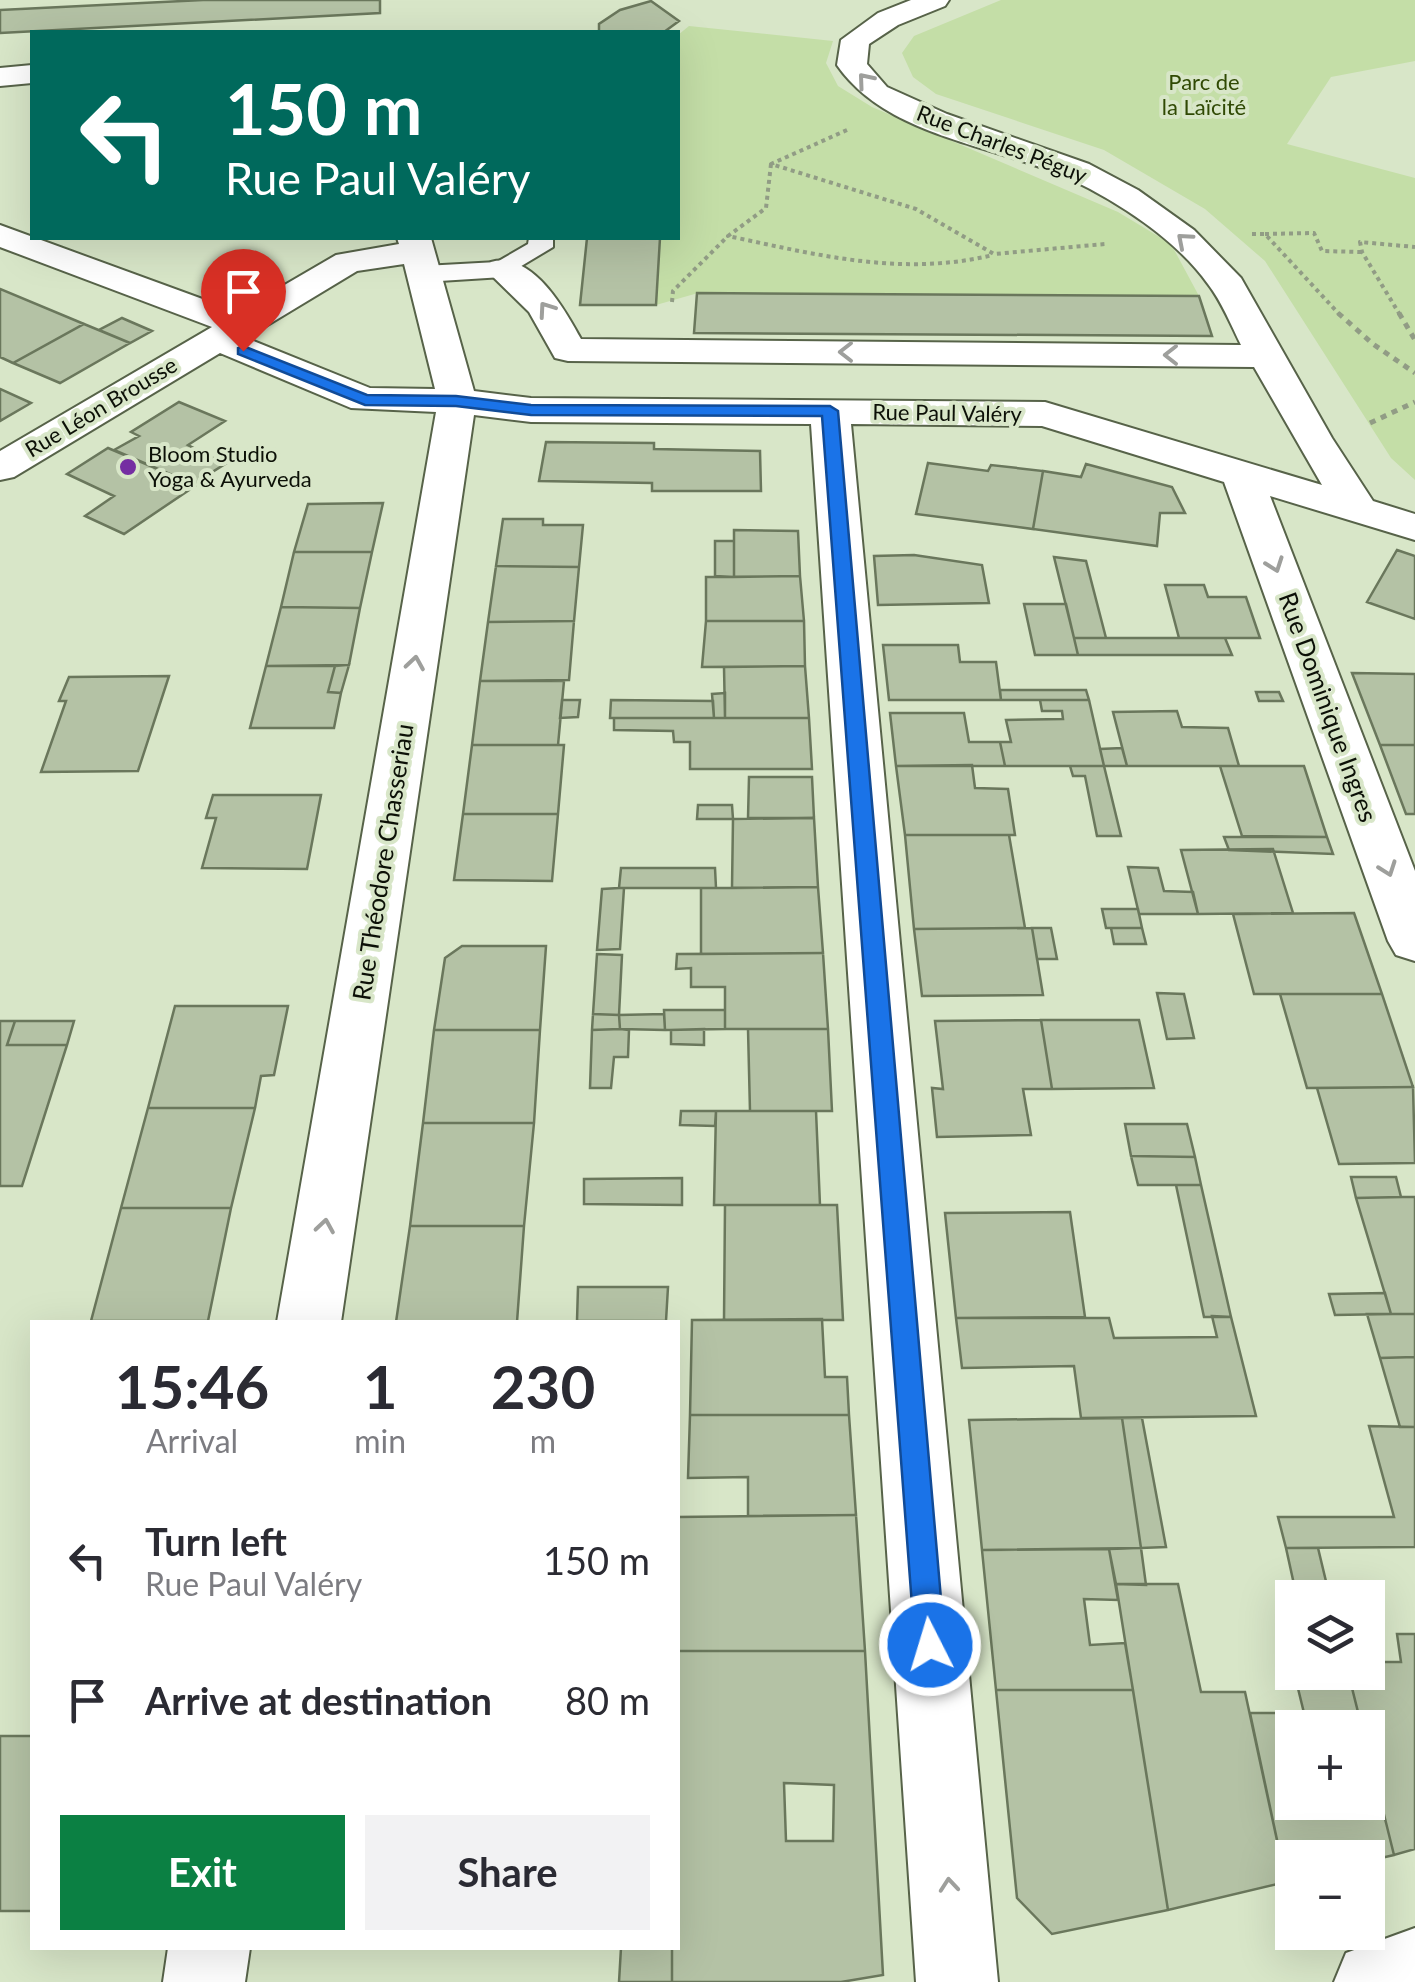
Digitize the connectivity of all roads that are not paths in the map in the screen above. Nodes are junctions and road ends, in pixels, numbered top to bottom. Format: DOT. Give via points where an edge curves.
graph roads {
  1 [pos="935,0"];
  2 [pos="30,74"];
  3 [pos="0,77"];
  4 [pos="0,235"];
  5 [pos="541,240"];
  6 [pos="419,255"];
  7 [pos="502,268"];
  8 [pos="236,335"];
  9 [pos="1268,356"];
  10 [pos="456,401"];
  11 [pos="830,411"];
  12 [pos="0,468"];
  13 [pos="1241,473"];
  14 [pos="1356,508"];
  15 [pos="1415,527"];
  16 [pos="1415,942"];
  17 [pos="309,1320"];
  18 [pos="209,1950"];
  19 [pos="1415,1970"];
  20 [pos="204,1982"];
  21 [pos="957,1982"];
  22 [pos="1375,1982"];
  9 -- 1 [label="street, Rue Charles Péguy, one-way" via="1223,278 1126,196 876,93 852,64 856,40"];
  2 -- 3 [label="street"];
  4 -- 8 [label="street, Rue Paul Valéry"];
  5 -- 7 [label="lane" via="540,247"];
  6 -- 7 [label="lane"];
  6 -- 8 [label="street, Rue Léon Brousse" via="348,262"];
  6 -- 10 [label="street"];
  9 -- 7 [label="street, one-way" via="568,350 530,288"];
  8 -- 10 [label="street, Rue Paul Valéry" via="365,400"];
  8 -- 12 [label="street, Rue Léon Brousse"];
  9 -- 14 [label="street, Rue Charles Péguy"];
  10 -- 11 [label="street, Rue Paul Valéry" via="531,410"];
  17 -- 10 [label="street, Rue Théodore Chasseriau, one-way"];
  11 -- 13 [label="street, Rue Paul Valéry" via="1046,414"];
  21 -- 11 [label="street, one-way"];
  13 -- 14 [label="street, Rue Paul Valéry"];
  13 -- 16 [label="street, Rue Dominique Ingres, one-way"];
  14 -- 15 [label="street, Rue Paul Valéry"];
  18 -- 20 [label="street"];
  19 -- 22 [label="street"];
}
